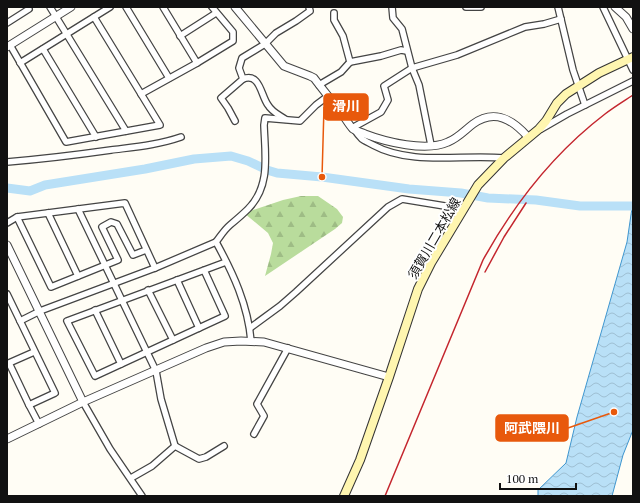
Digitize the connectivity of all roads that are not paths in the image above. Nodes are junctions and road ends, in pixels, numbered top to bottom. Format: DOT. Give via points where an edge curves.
graph roads {
  1 [pos="28,7"];
  2 [pos="50,7"];
  3 [pos="71,7"];
  4 [pos="110,7"];
  5 [pos="126,7"];
  6 [pos="163,7"];
  7 [pos="212,7"];
  8 [pos="234,7"];
  9 [pos="309,7"];
  10 [pos="392,7"];
  11 [pos="466,7"];
  12 [pos="480,7"];
  13 [pos="558,7"];
  14 [pos="602,7"];
  15 [pos="616,7"];
  16 [pos="216,12"];
  17 [pos="334,13"];
  18 [pos="56,16"];
  19 [pos="94,17"];
  20 [pos="561,19"];
  21 [pos="7,23"];
  22 [pos="633,29"];
  23 [pos="67,33"];
  24 [pos="180,36"];
  25 [pos="265,44"];
  26 [pos="8,46"];
  27 [pos="43,49"];
  28 [pos="407,51"];
  29 [pos="630,58"];
  30 [pos="350,62"];
  31 [pos="20,63"];
  32 [pos="197,63"];
  33 [pos="412,68"];
  34 [pos="633,70"];
  35 [pos="169,78"];
  36 [pos="244,79"];
  37 [pos="633,81"];
  38 [pos="319,85"];
  39 [pos="579,86"];
  40 [pos="142,94"];
  41 [pos="328,96"];
  42 [pos="585,104"];
  43 [pos="286,120"];
  44 [pos="235,121"];
  45 [pos="353,129"];
  46 [pos="539,129"];
  47 [pos="126,131"];
  48 [pos="96,137"];
  49 [pos="181,137"];
  50 [pos="528,137"];
  51 [pos="431,145"];
  52 [pos="504,158"];
  53 [pos="7,162"];
  54 [pos="464,207"];
  55 [pos="78,210"];
  56 [pos="48,213"];
  57 [pos="17,217"];
  58 [pos="7,223"];
  59 [pos="216,242"];
  60 [pos="7,245"];
  61 [pos="146,250"];
  62 [pos="226,262"];
  63 [pos="105,266"];
  64 [pos="155,268"];
  65 [pos="204,270"];
  66 [pos="78,276"];
  67 [pos="177,280"];
  68 [pos="113,283"];
  69 [pos="148,290"];
  70 [pos="7,294"];
  71 [pos="121,300"];
  72 [pos="95,310"];
  73 [pos="40,311"];
  74 [pos="20,321"];
  75 [pos="199,328"];
  76 [pos="250,328"];
  77 [pos="173,340"];
  78 [pos="251,340"];
  79 [pos="288,348"];
  80 [pos="34,352"];
  81 [pos="147,352"];
  82 [pos="121,364"];
  83 [pos="156,371"];
  84 [pos="389,377"];
  85 [pos="83,402"];
  86 [pos="29,405"];
  87 [pos="39,424"];
  88 [pos="254,434"];
  89 [pos="7,439"];
  90 [pos="175,446"];
  91 [pos="224,446"];
  92 [pos="131,478"];
  93 [pos="142,496"];
  94 [pos="344,496"];
  1 -- 21 [label="street" via="29,9"];
  2 -- 18 [label="street"];
  3 -- 18 [label="street"];
  4 -- 19 [label="street"];
  5 -- 35 [label="street"];
  6 -- 24 [label="street"];
  7 -- 16 [label="street"];
  8 -- 25 [label="street"];
  9 -- 25 [label="street" via="310,11 276,33"];
  10 -- 28 [label="street" via="393,18 402,29"];
  11 -- 12 [label="street"];
  13 -- 20 [label="street"];
  14 -- 29 [label="street"];
  15 -- 22 [label="street"];
  16 -- 24 [label="street"];
  16 -- 32 [label="street" via="233,32 233,41"];
  17 -- 30 [label="street" via="334,20 343,36"];
  18 -- 23 [label="street"];
  18 -- 26 [label="street"];
  19 -- 23 [label="street"];
  19 -- 40 [label="street"];
  20 -- 33 [label="street" via="525,27 457,55"];
  20 -- 39 [label="street"];
  23 -- 27 [label="street"];
  23 -- 47 [label="street"];
  24 -- 32 [label="street"];
  25 -- 36 [label="street" via="242,58 239,68"];
  25 -- 38 [label="street" via="284,66 310,76"];
  26 -- 31 [label="street"];
  27 -- 31 [label="street"];
  27 -- 48 [label="street"];
  28 -- 30 [label="street" via="401,50"];
  28 -- 33 [label="street"];
  29 -- 34 [label="street"];
  29 -- 39 [label="main road, 須賀川二本松線"];
  30 -- 38 [label="street" via="341,72"];
  31 -- 48 [label="street" via="66,142"];
  32 -- 35 [label="street"];
  33 -- 45 [label="street" via="384,86 388,100 381,112"];
  33 -- 51 [label="street" via="419,85"];
  35 -- 40 [label="street"];
  36 -- 43 [label="street" via="253,78 259,85 266,104"];
  36 -- 44 [label="street" via="221,98"];
  37 -- 42 [label="street"];
  38 -- 41 [label="street"];
  39 -- 42 [label="street"];
  39 -- 46 [label="main road, 須賀川二本松線" via="560,100"];
  40 -- 47 [label="street" via="160,125"];
  41 -- 43 [label="street" via="300,121"];
  41 -- 45 [label="street"];
  42 -- 46 [label="street"];
  43 -- 59 [label="street" via="266,118 265,173 262,188 257,199"];
  45 -- 51 [label="street" via="376,138 411,146"];
  45 -- 52 [label="street" via="362,139 396,154 439,159"];
  46 -- 50 [label="main road, 須賀川二本松線"];
  47 -- 48 [label="street"];
  49 -- 53 [label="street" via="126,148"];
  50 -- 51 [label="street" via="513,122 494,116 481,119 444,144"];
  50 -- 52 [label="main road, 須賀川二本松線"];
  52 -- 54 [label="main road, 須賀川二本松線" via="478,185"];
  54 -- 76 [label="street" via="402,199 397,201 296,292"];
  54 -- 84 [label="main road, 須賀川二本松線" via="430,263 418,289"];
  55 -- 56 [label="street"];
  55 -- 61 [label="street" via="125,203"];
  55 -- 63 [label="street"];
  56 -- 57 [label="street"];
  56 -- 66 [label="street"];
  57 -- 58 [label="street"];
  57 -- 66 [label="street" via="51,287"];
  59 -- 62 [label="street"];
  59 -- 64 [label="street"];
  60 -- 73 [label="street"];
  61 -- 63 [label="street" via="133,255 118,224 111,222 102,227 118,260"];
  61 -- 64 [label="street"];
  62 -- 65 [label="street"];
  62 -- 76 [label="street" via="244,303"];
  63 -- 66 [label="street"];
  63 -- 68 [label="street"];
  64 -- 68 [label="street"];
  65 -- 67 [label="street"];
  65 -- 75 [label="street" via="225,316"];
  67 -- 69 [label="street"];
  67 -- 75 [label="street"];
  68 -- 71 [label="street"];
  68 -- 73 [label="street"];
  69 -- 71 [label="street"];
  69 -- 77 [label="street"];
  70 -- 74 [label="street"];
  71 -- 72 [label="street"];
  71 -- 81 [label="street"];
  72 -- 82 [label="street"];
  72 -- 82 [label="street" via="67,321 95,376"];
  73 -- 74 [label="street"];
  73 -- 85 [label="street"];
  74 -- 80 [label="street"];
  75 -- 77 [label="street"];
  76 -- 78 [label="street"];
  77 -- 81 [label="street"];
  78 -- 79 [label="street"];
  78 -- 83 [label="street" via="224,342"];
  79 -- 84 [label="street"];
  79 -- 88 [label="street" via="257,404 264,416"];
  80 -- 86 [label="street" via="9,363"];
  80 -- 86 [label="street" via="55,393"];
  81 -- 82 [label="street"];
  81 -- 83 [label="street"];
  83 -- 85 [label="street"];
  83 -- 90 [label="street" via="161,399"];
  84 -- 94 [label="main road, 須賀川二本松線" via="360,460"];
  85 -- 87 [label="street"];
  85 -- 92 [label="street" via="110,449"];
  86 -- 87 [label="street"];
  87 -- 89 [label="street"];
  90 -- 91 [label="street" via="199,459"];
  90 -- 92 [label="street" via="152,466"];
  92 -- 93 [label="street"];
}
